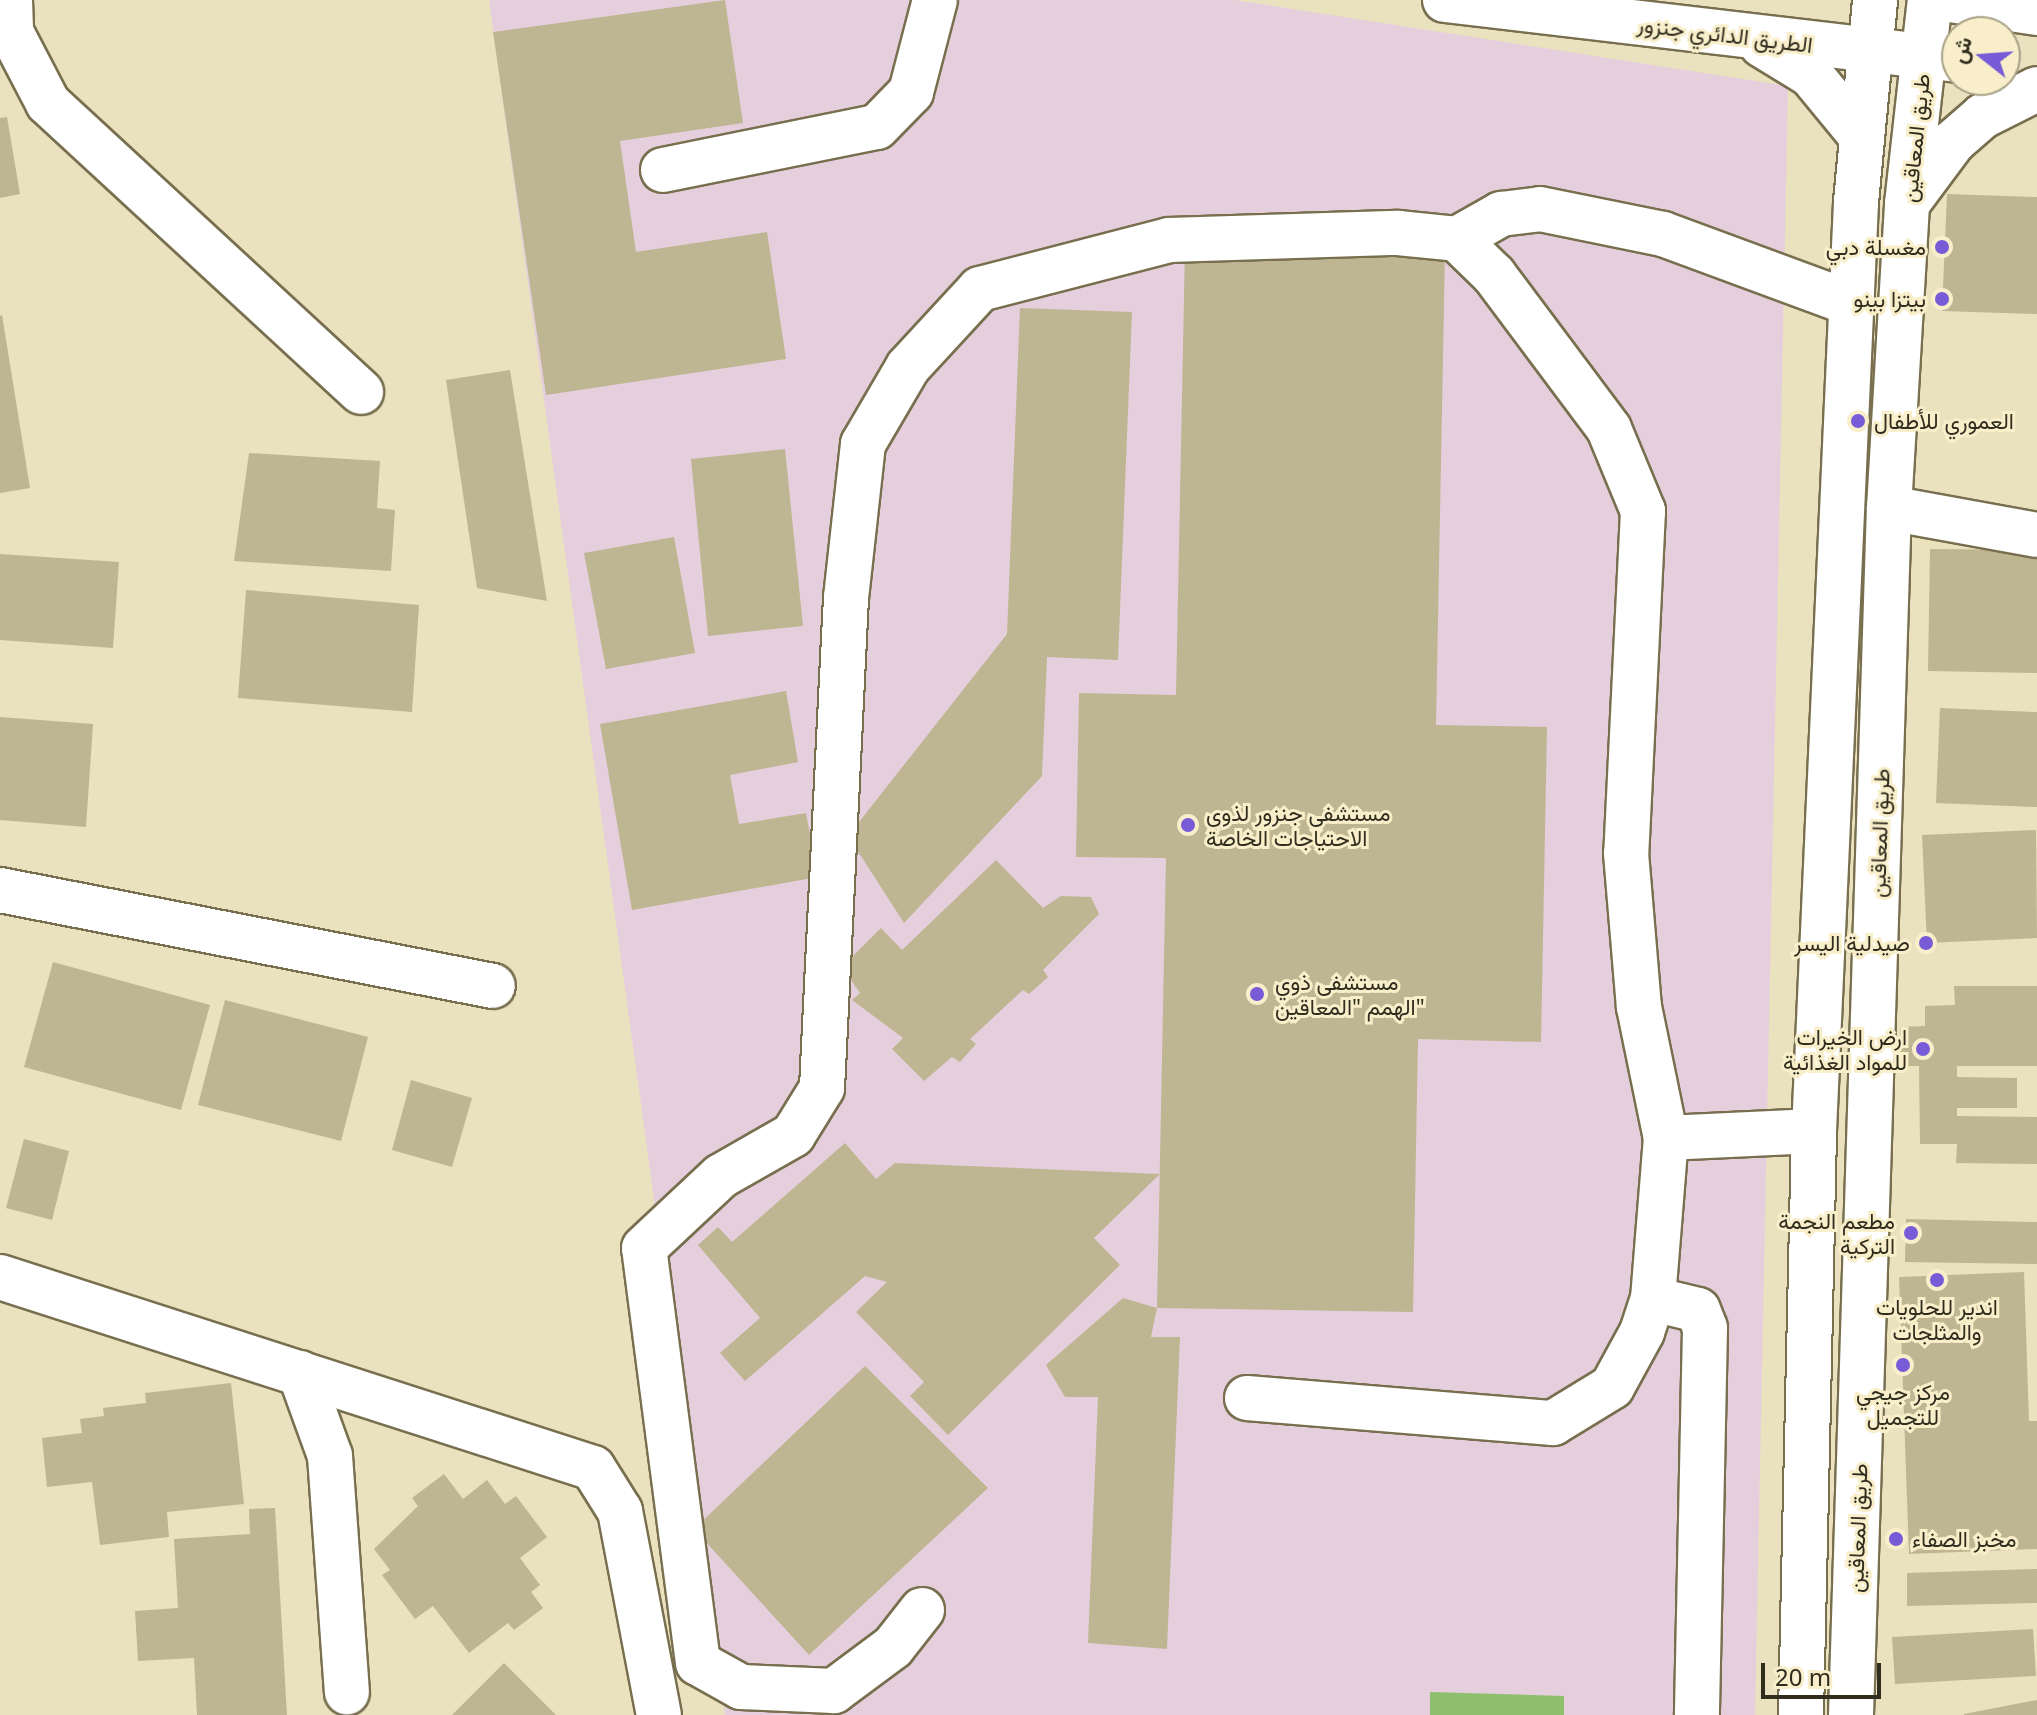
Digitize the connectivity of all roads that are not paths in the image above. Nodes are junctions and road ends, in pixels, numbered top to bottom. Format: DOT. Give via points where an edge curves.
graph roads {
  1 [pos="10,0"];
  2 [pos="935,0"];
  3 [pos="1445,0"];
  4 [pos="1875,0"];
  5 [pos="1930,0"];
  6 [pos="1950,0"];
  7 [pos="2037,13"];
  8 [pos="1742,36"];
  9 [pos="1870,52"];
  10 [pos="1940,58"];
  11 [pos="2037,89"];
  12 [pos="1862,137"];
  13 [pos="663,170"];
  14 [pos="1907,204"];
  15 [pos="1457,239"];
  16 [pos="1852,304"];
  17 [pos="361,392"];
  18 [pos="1889,508"];
  19 [pos="2037,535"];
  20 [pos="0,890"];
  21 [pos="493,986"];
  22 [pos="1814,1131"];
  23 [pos="1666,1138"];
  24 [pos="0,1277"];
  25 [pos="1653,1299"];
  26 [pos="300,1373"];
  27 [pos="1247,1398"];
  28 [pos="922,1610"];
  29 [pos="347,1692"];
  30 [pos="659,1715"];
  31 [pos="1697,1715"];
  32 [pos="1801,1715"];
  33 [pos="1851,1715"];
  1 -- 17 [label="street" via="11,32 48,103"];
  2 -- 13 [label="street" via="911,92 877,127"];
  3 -- 8 [label="street, الطريق الدائري جنزور"];
  4 -- 9 [label="street"];
  5 -- 10 [label="street, طريق المعاقين"];
  6 -- 7 [label="street"];
  8 -- 9 [label="street, الطريق الدائري جنزور"];
  8 -- 12 [label="street" via="1811,75"];
  9 -- 10 [label="street, الطريق الدائري جنزور"];
  9 -- 12 [label="street"];
  10 -- 14 [label="street, طريق المعاقين"];
  11 -- 14 [label="street" via="1983,116 1953,142"];
  12 -- 16 [label="street"];
  14 -- 18 [label="street, طريق المعاقين"];
  15 -- 16 [label="street" via="1501,214 1540,209 1663,234"];
  15 -- 23 [label="street" via="1494,275 1609,429 1643,511 1626,853 1639,1007"];
  15 -- 28 [label="street" via="1398,233 1169,240 980,289 908,367 863,444 846,598 822,1088 793,1135 721,1176 644,1248 698,1663 741,1687 834,1691 893,1647"];
  16 -- 22 [label="street"];
  18 -- 19 [label="street"];
  18 -- 33 [label="street, طريق المعاقين"];
  20 -- 21 [label="street"];
  22 -- 23 [label="street"];
  22 -- 32 [label="street"];
  23 -- 25 [label="street"];
  24 -- 26 [label="street"];
  25 -- 27 [label="street" via="1612,1387 1553,1423"];
  25 -- 31 [label="street" via="1698,1310 1705,1328"];
  26 -- 29 [label="street" via="330,1456"];
  26 -- 30 [label="street" via="593,1468 620,1511"];
}
